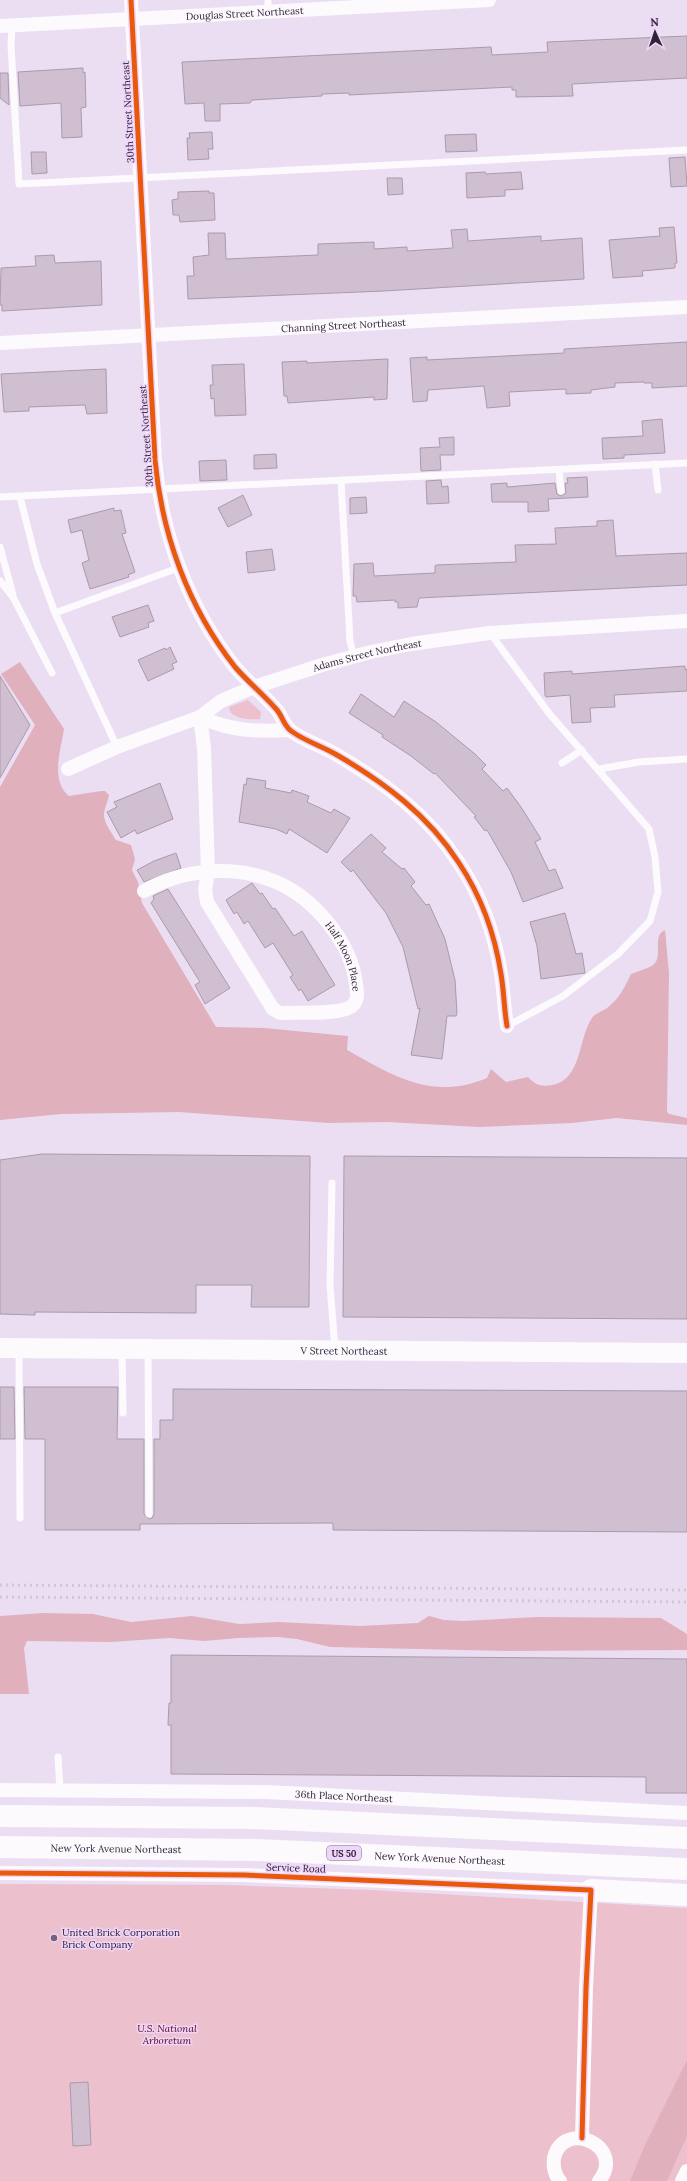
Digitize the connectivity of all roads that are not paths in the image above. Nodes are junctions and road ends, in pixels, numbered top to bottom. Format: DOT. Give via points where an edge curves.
graph roads {
  1 [pos="131,0"];
  2 [pos="489,0"];
  3 [pos="459,1"];
  4 [pos="268,6"];
  5 [pos="131,19"];
  6 [pos="6,25"];
  7 [pos="687,150"];
  8 [pos="140,178"];
  9 [pos="687,307"];
  10 [pos="149,335"];
  11 [pos="0,343"];
  12 [pos="687,463"];
  13 [pos="655,464"];
  14 [pos="559,470"];
  15 [pos="341,480"];
  16 [pos="158,490"];
  17 [pos="658,490"];
  18 [pos="561,491"];
  19 [pos="20,497"];
  20 [pos="0,498"];
  21 [pos="0,547"];
  22 [pos="178,568"];
  23 [pos="0,581"];
  24 [pos="14,597"];
  25 [pos="55,613"];
  26 [pos="687,621"];
  27 [pos="489,633"];
  28 [pos="354,657"];
  29 [pos="52,673"];
  30 [pos="254,687"];
  31 [pos="200,717"];
  32 [pos="290,730"];
  33 [pos="117,747"];
  34 [pos="582,750"];
  35 [pos="687,759"];
  36 [pos="562,763"];
  37 [pos="68,769"];
  38 [pos="599,769"];
  39 [pos="208,872"];
  40 [pos="144,891"];
  41 [pos="507,1026"];
  42 [pos="332,1183"];
  43 [pos="9,1348"];
  44 [pos="122,1349"];
  45 [pos="148,1349"];
  46 [pos="335,1350"];
  47 [pos="687,1353"];
  48 [pos="122,1413"];
  49 [pos="149,1514"];
  50 [pos="20,1518"];
  51 [pos="58,1757"];
  52 [pos="0,1790"];
  53 [pos="60,1790"];
  54 [pos="687,1812"];
  55 [pos="0,1816"];
  56 [pos="687,1838"];
  57 [pos="0,1847"];
  58 [pos="687,1869"];
  59 [pos="0,1873"];
  60 [pos="591,1890"];
  61 [pos="687,1894"];
  62 [pos="582,2138"];
  63 [pos="687,2171"];
  64 [pos="560,2181"];
  65 [pos="599,2181"];
  66 [pos="682,2181"];
  1 -- 5 [label="street, 30th Street Northeast"];
  2 -- 3 [label="street, Douglas Street Northeast"];
  3 -- 4 [label="street, Douglas Street Northeast"];
  4 -- 5 [label="street, Douglas Street Northeast"];
  5 -- 6 [label="street, Douglas Street Northeast"];
  5 -- 8 [label="street, 30th Street Northeast"];
  6 -- 8 [label="lane" via="11,45 19,184"];
  7 -- 8 [label="lane"];
  8 -- 10 [label="street, 30th Street Northeast"];
  9 -- 10 [label="street, Channing Street Northeast"];
  10 -- 11 [label="street, Channing Street Northeast"];
  10 -- 16 [label="street, 30th Street Northeast"];
  12 -- 13 [label="lane"];
  13 -- 14 [label="lane"];
  13 -- 17 [label="lane"];
  14 -- 15 [label="lane"];
  14 -- 18 [label="lane"];
  15 -- 16 [label="lane"];
  15 -- 28 [label="lane" via="350,641"];
  16 -- 19 [label="lane"];
  16 -- 22 [label="street, 30th Street Northeast"];
  19 -- 20 [label="lane"];
  19 -- 25 [label="lane" via="37,564"];
  21 -- 24 [label="lane"];
  22 -- 25 [label="lane"];
  22 -- 30 [label="street, 30th Street Northeast" via="216,640 236,668"];
  23 -- 24 [label="lane"];
  24 -- 29 [label="lane"];
  25 -- 33 [label="lane"];
  26 -- 27 [label="street, Adams Street Northeast"];
  27 -- 28 [label="street, Adams Street Northeast" via="411,644"];
  27 -- 34 [label="lane" via="548,712"];
  28 -- 30 [label="street, Adams Street Northeast"];
  30 -- 31 [label="street, Adams Street Northeast" via="221,701"];
  30 -- 32 [label="street, 30th Street Northeast" via="277,710"];
  31 -- 32 [label="street" via="222,727 262,732"];
  31 -- 33 [label="street, Adams Street Northeast"];
  31 -- 39 [label="street, Half Moon Place" via="204,748"];
  32 -- 41 [label="street, 30th Street Northeast" via="334,753 391,789 427,822 447,846 470,883 488,923 498,956"];
  33 -- 37 [label="street, Adams Street Northeast"];
  34 -- 36 [label="lane"];
  34 -- 38 [label="lane"];
  35 -- 38 [label="lane" via="639,762"];
  38 -- 41 [label="lane" via="649,829 656,857 658,892 650,922 618,954 563,996"];
  39 -- 39 [label="street, Half Moon Place" via="250,874 276,882 300,897 319,914 336,934 356,979 358,996 352,1007 345,1010 280,1013 273,1009 206,902"];
  39 -- 40 [label="street, Half Moon Place" via="168,879"];
  42 -- 46 [label="lane" via="330,1284"];
  43 -- 44 [label="street, V Street Northeast"];
  43 -- 50 [label="lane"];
  44 -- 45 [label="street, V Street Northeast"];
  44 -- 48 [label="lane"];
  45 -- 46 [label="street, V Street Northeast"];
  45 -- 49 [label="lane"];
  46 -- 47 [label="street, V Street Northeast"];
  51 -- 53 [label="lane"];
  52 -- 53 [label="street, 36th Place Northeast"];
  53 -- 54 [label="street, 36th Place Northeast" via="266,1792"];
  55 -- 56 [label="highway" via="254,1818"];
  57 -- 58 [label="highway, New York Avenue Northeast / US 50" via="256,1850"];
  59 -- 60 [label="street, Service Road" via="244,1875"];
  60 -- 61 [label="highway"];
  60 -- 62 [label="street"];
  62 -- 64 [label="street" via="566,2142 555,2155 554,2172"];
  62 -- 65 [label="street" via="591,2140 603,2152 605,2169"];
  63 -- 66 [label="street"];
}
